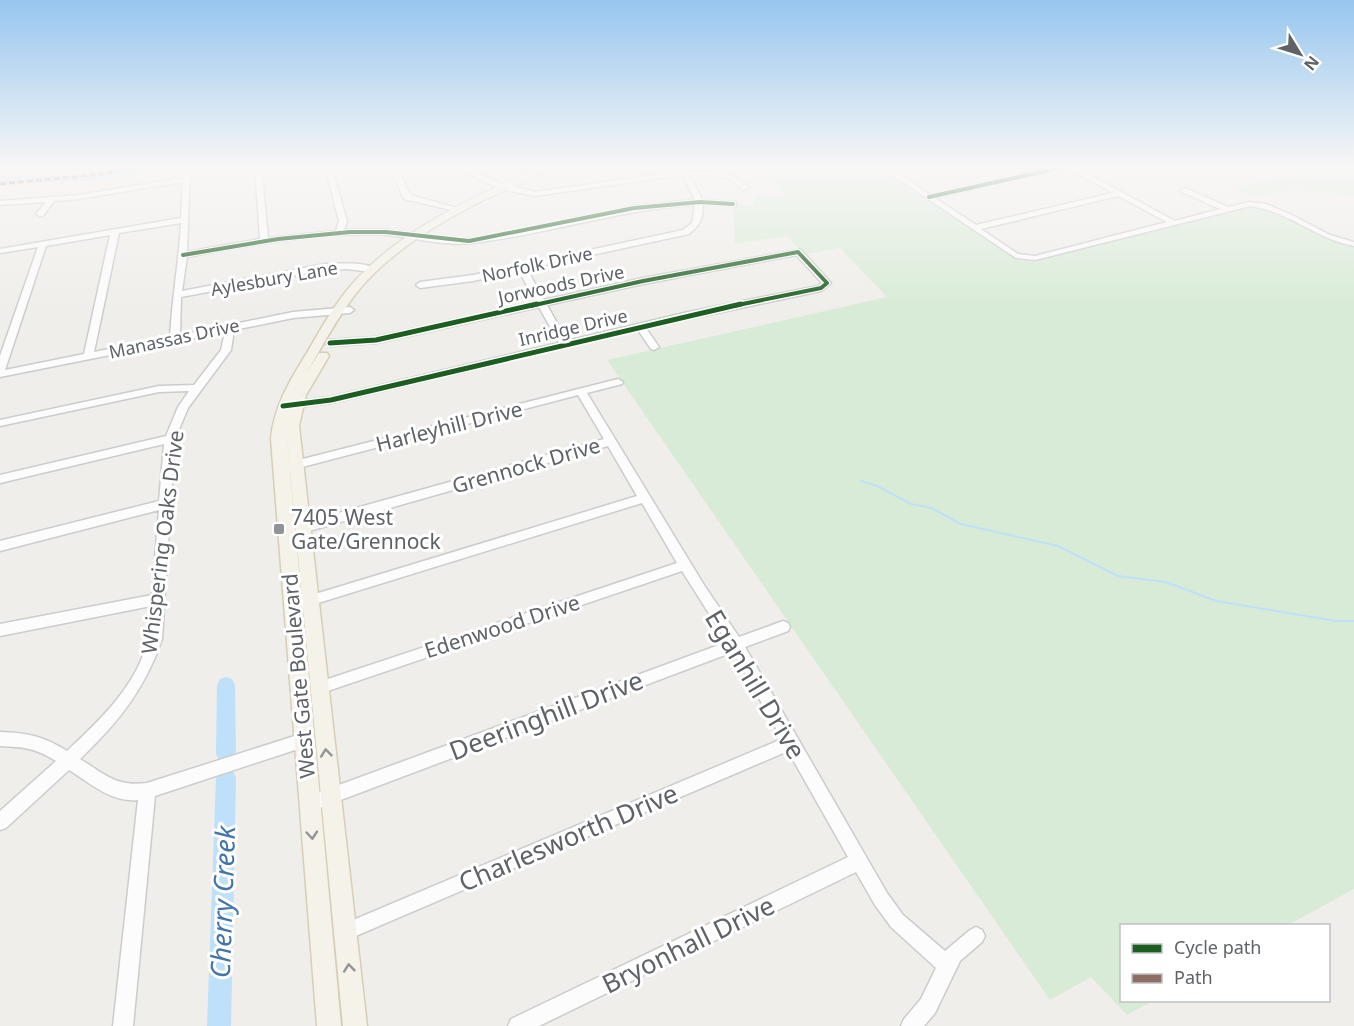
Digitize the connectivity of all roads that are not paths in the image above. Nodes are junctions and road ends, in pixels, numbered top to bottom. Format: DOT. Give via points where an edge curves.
graph roads {
  1 [pos="184,214"];
  2 [pos="262,214"];
  3 [pos="341,214"];
  4 [pos="454,214"];
  5 [pos="460,214"];
  6 [pos="612,214"];
  7 [pos="699,214"];
  8 [pos="954,214"];
  9 [pos="1034,214"];
  10 [pos="1157,214"];
  11 [pos="1210,214"];
  12 [pos="1281,214"];
  13 [pos="184,220"];
  14 [pos="1174,223"];
  15 [pos="974,228"];
  16 [pos="115,232"];
  17 [pos="340,232"];
  18 [pos="417,238"];
  19 [pos="264,240"];
  20 [pos="43,243"];
  21 [pos="1354,244"];
  22 [pos="0,251"];
  23 [pos="798,252"];
  24 [pos="183,255"];
  25 [pos="522,268"];
  26 [pos="372,269"];
  27 [pos="420,285"];
  28 [pos="177,295"];
  29 [pos="542,304"];
  30 [pos="344,310"];
  31 [pos="640,326"];
  32 [pos="230,327"];
  33 [pos="175,338"];
  34 [pos="330,343"];
  35 [pos="565,345"];
  36 [pos="654,347"];
  37 [pos="88,356"];
  38 [pos="0,373"];
  39 [pos="618,382"];
  40 [pos="197,388"];
  41 [pos="581,392"];
  42 [pos="289,405"];
  43 [pos="0,423"];
  44 [pos="170,438"];
  45 [pos="611,441"];
  46 [pos="288,467"];
  47 [pos="0,479"];
  48 [pos="645,498"];
  49 [pos="164,504"];
  50 [pos="302,528"];
  51 [pos="0,546"];
  52 [pos="685,565"];
  53 [pos="158,598"];
  54 [pos="301,603"];
  55 [pos="783,627"];
  56 [pos="0,630"];
  57 [pos="735,644"];
  58 [pos="319,688"];
  59 [pos="0,739"];
  60 [pos="304,740"];
  61 [pos="791,742"];
  62 [pos="68,759"];
  63 [pos="147,791"];
  64 [pos="331,796"];
  65 [pos="309,804"];
  66 [pos="0,822"];
  67 [pos="859,861"];
  68 [pos="345,932"];
  69 [pos="976,936"];
  70 [pos="946,964"];
  71 [pos="123,1026"];
  72 [pos="329,1026"];
  73 [pos="355,1026"];
  74 [pos="518,1026"];
  75 [pos="911,1026"];
  1 -- 13 [label="street"];
  2 -- 19 [label="street"];
  3 -- 17 [label="street"];
  4 -- 18 [label="main road, West Gate Boulevard"];
  5 -- 18 [label="main road, West Gate Boulevard"];
  6 -- 18 [label="street" via="481,240"];
  7 -- 25 [label="street, Norfolk Drive" via="696,224 686,232"];
  8 -- 15 [label="street"];
  9 -- 15 [label="street"];
  10 -- 14 [label="street"];
  11 -- 14 [label="street"];
  12 -- 21 [label="street"];
  13 -- 16 [label="street"];
  13 -- 24 [label="street"];
  14 -- 15 [label="street" via="1035,258 1016,256"];
  16 -- 20 [label="street"];
  16 -- 37 [label="street"];
  17 -- 18 [label="street" via="390,232"];
  17 -- 19 [label="street"];
  18 -- 26 [label="main road, West Gate Boulevard"];
  18 -- 30 [label="main road, West Gate Boulevard"];
  19 -- 24 [label="street"];
  20 -- 22 [label="street"];
  20 -- 38 [label="street"];
  23 -- 29 [label="street, Jorwoods Drive"];
  23 -- 31 [label="street, Inridge Drive" via="825,280 824,287"];
  24 -- 28 [label="street"];
  25 -- 27 [label="street, Norfolk Drive"];
  25 -- 29 [label="street"];
  26 -- 28 [label="street, Aylesbury Lane" via="325,267"];
  26 -- 30 [label="main road, West Gate Boulevard"];
  28 -- 33 [label="street"];
  29 -- 34 [label="street, Jorwoods Drive" via="375,340"];
  29 -- 35 [label="street"];
  30 -- 32 [label="street, Manassas Drive"];
  30 -- 34 [label="main road, West Gate Boulevard"];
  30 -- 42 [label="main road, West Gate Boulevard"];
  31 -- 35 [label="street, Inridge Drive"];
  31 -- 36 [label="street"];
  32 -- 33 [label="street, Manassas Drive"];
  32 -- 40 [label="street, Whispering Oaks Drive" via="226,350"];
  33 -- 37 [label="street, Manassas Drive"];
  34 -- 42 [label="main road, West Gate Boulevard"];
  35 -- 42 [label="street, Inridge Drive" via="331,400"];
  37 -- 38 [label="street, Manassas Drive"];
  39 -- 41 [label="street, Harleyhill Drive"];
  40 -- 43 [label="street" via="149,391"];
  40 -- 44 [label="street, Whispering Oaks Drive" via="177,417"];
  41 -- 45 [label="street, Eganhill Drive"];
  41 -- 46 [label="street, Harleyhill Drive"];
  42 -- 46 [label="main road, West Gate Boulevard" via="292,426"];
  44 -- 47 [label="street"];
  44 -- 49 [label="street, Whispering Oaks Drive"];
  45 -- 48 [label="street, Eganhill Drive"];
  45 -- 50 [label="street, Grennock Drive"];
  46 -- 50 [label="main road, West Gate Boulevard"];
  46 -- 54 [label="main road, West Gate Boulevard"];
  48 -- 52 [label="street, Eganhill Drive"];
  48 -- 54 [label="street"];
  49 -- 51 [label="street"];
  49 -- 53 [label="street, Whispering Oaks Drive"];
  50 -- 54 [label="main road, West Gate Boulevard"];
  52 -- 57 [label="street, Eganhill Drive"];
  52 -- 58 [label="street, Edenwood Drive"];
  53 -- 56 [label="street"];
  53 -- 62 [label="street, Whispering Oaks Drive" via="153,645 143,673 113,715"];
  54 -- 58 [label="main road, West Gate Boulevard"];
  54 -- 60 [label="main road, West Gate Boulevard"];
  55 -- 57 [label="street, Deeringhill Drive"];
  57 -- 61 [label="street, Eganhill Drive"];
  57 -- 64 [label="street, Deeringhill Drive"];
  64 -- 58 [label="main road, West Gate Boulevard, one-way"];
  59 -- 62 [label="street" via="44,745"];
  60 -- 63 [label="street"];
  60 -- 65 [label="main road, West Gate Boulevard"];
  61 -- 67 [label="street, Eganhill Drive"];
  61 -- 68 [label="street, Charlesworth Drive"];
  62 -- 63 [label="street" via="115,790"];
  62 -- 66 [label="street, Whispering Oaks Drive"];
  63 -- 71 [label="street"];
  64 -- 65 [label="street, Deeringhill Drive"];
  64 -- 68 [label="main road, West Gate Boulevard"];
  65 -- 72 [label="main road, West Gate Boulevard, one-way"];
  67 -- 70 [label="street, Eganhill Drive" via="893,916"];
  67 -- 74 [label="street, Bryonhall Drive"];
  73 -- 68 [label="main road, West Gate Boulevard, one-way"];
  69 -- 70 [label="street"];
  70 -- 75 [label="street" via="928,1006"];
}
